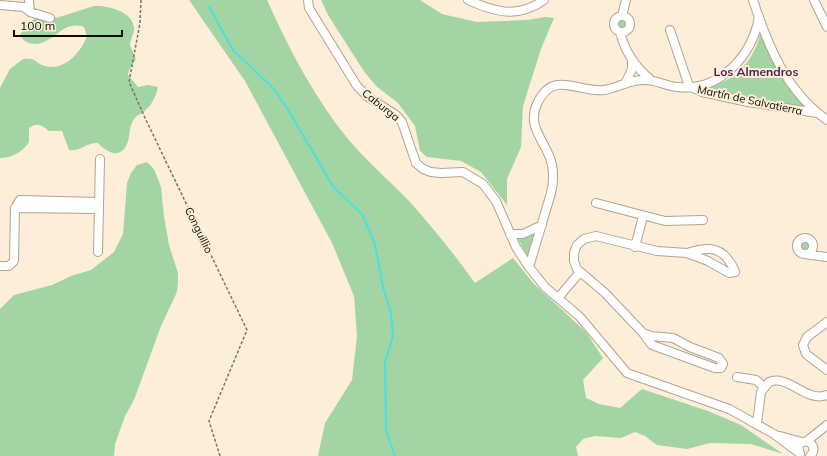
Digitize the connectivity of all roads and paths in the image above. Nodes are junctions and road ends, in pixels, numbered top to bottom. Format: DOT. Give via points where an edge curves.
graph roads {
  1 [pos="29,0"];
  2 [pos="141,0"];
  3 [pos="308,0"];
  4 [pos="468,0"];
  5 [pos="544,0"];
  6 [pos="626,0"];
  7 [pos="753,0"];
  8 [pos="814,0"];
  9 [pos="0,4"];
  10 [pos="30,12"];
  11 [pos="622,16"];
  12 [pos="759,17"];
  13 [pos="50,18"];
  14 [pos="827,27"];
  15 [pos="670,30"];
  16 [pos="620,32"];
  17 [pos="631,60"];
  18 [pos="651,80"];
  19 [pos="625,84"];
  20 [pos="689,86"];
  21 [pos="817,113"];
  22 [pos="827,120"];
  23 [pos="100,159"];
  24 [pos="596,203"];
  25 [pos="98,205"];
  26 [pos="643,216"];
  27 [pos="703,220"];
  28 [pos="542,225"];
  29 [pos="510,234"];
  30 [pos="811,242"];
  31 [pos="635,247"];
  32 [pos="98,252"];
  33 [pos="687,252"];
  34 [pos="804,254"];
  35 [pos="826,257"];
  36 [pos="0,266"];
  37 [pos="528,267"];
  38 [pos="580,272"];
  39 [pos="558,298"];
  40 [pos="827,322"];
  41 [pos="643,333"];
  42 [pos="827,370"];
  43 [pos="736,377"];
  44 [pos="764,387"];
  45 [pos="827,395"];
  46 [pos="756,424"];
  47 [pos="827,425"];
  48 [pos="774,434"];
  49 [pos="804,442"];
  50 [pos="800,454"];
  51 [pos="812,454"];
  52 [pos="220,456"];
  1 -- 10 [label="street"];
  2 -- 52 [label="path, Conguillio" via="140,23 129,82 247,330 209,420"];
  3 -- 29 [label="street, Caburga" via="309,8 357,86 402,122 416,163 427,171 463,172 478,180 496,201"];
  4 -- 5 [label="street" via="493,11 507,12 528,9"];
  6 -- 11 [label="street"];
  7 -- 12 [label="street, Martín de Salvatierra"];
  8 -- 14 [label="street"];
  9 -- 10 [label="street" via="24,7"];
  10 -- 13 [label="street"];
  11 -- 16 [label="street" via="614,23"];
  11 -- 16 [label="street" via="627,18 630,24 626,31"];
  12 -- 20 [label="street, Martín de Salvatierra" via="752,42 737,64 716,80"];
  12 -- 21 [label="street, Martín de Salvatierra" via="782,72"];
  15 -- 20 [label="street, Martín de Salvatierra"];
  16 -- 17 [label="street"];
  17 -- 18 [label="street"];
  17 -- 19 [label="street" via="632,69"];
  18 -- 19 [label="street, Martín de Salvatierra"];
  18 -- 20 [label="street, Martín de Salvatierra" via="679,87"];
  19 -- 28 [label="street, Martín de Salvatierra" via="600,91 572,84 562,85 546,92 538,101 533,123 550,157 554,175 552,193"];
  20 -- 21 [label="street, Martín de Salvatierra" via="702,92 748,102"];
  21 -- 22 [label="street"];
  23 -- 25 [label="street"];
  24 -- 26 [label="street"];
  25 -- 32 [label="street"];
  25 -- 36 [label="street" via="15,208 14,261 9,266"];
  26 -- 27 [label="street" via="675,222"];
  26 -- 31 [label="street"];
  28 -- 29 [label="street" via="523,234"];
  28 -- 37 [label="street, Martín de Salvatierra"];
  29 -- 37 [label="street, Caburga"];
  30 -- 34 [label="street" via="811,251"];
  30 -- 34 [label="street" via="806,238 798,242 799,251"];
  30 -- 35 [label="street"];
  31 -- 33 [label="street"];
  31 -- 38 [label="street" via="596,236 588,237 577,245 574,253 575,265"];
  33 -- 33 [label="street" via="729,274 735,272 726,255 719,250 700,249"];
  34 -- 35 [label="street"];
  37 -- 39 [label="street, Caburga"];
  38 -- 39 [label="street"];
  38 -- 41 [label="street" via="605,293"];
  39 -- 46 [label="street, Caburga" via="580,317 626,373 714,403"];
  40 -- 42 [label="street" via="807,337 803,345 806,354"];
  41 -- 41 [label="street" via="652,345 663,350 715,368 721,368 723,364 719,358 679,340"];
  43 -- 44 [label="street" via="756,380"];
  44 -- 45 [label="street" via="769,382 779,380 809,394"];
  44 -- 46 [label="street"];
  46 -- 48 [label="street, Caburga"];
  47 -- 49 [label="street"];
  47 -- 51 [label="street"];
  48 -- 49 [label="street"];
  48 -- 50 [label="street"];
  49 -- 50 [label="street" via="798,446"];
  49 -- 51 [label="street" via="811,443"];
}
